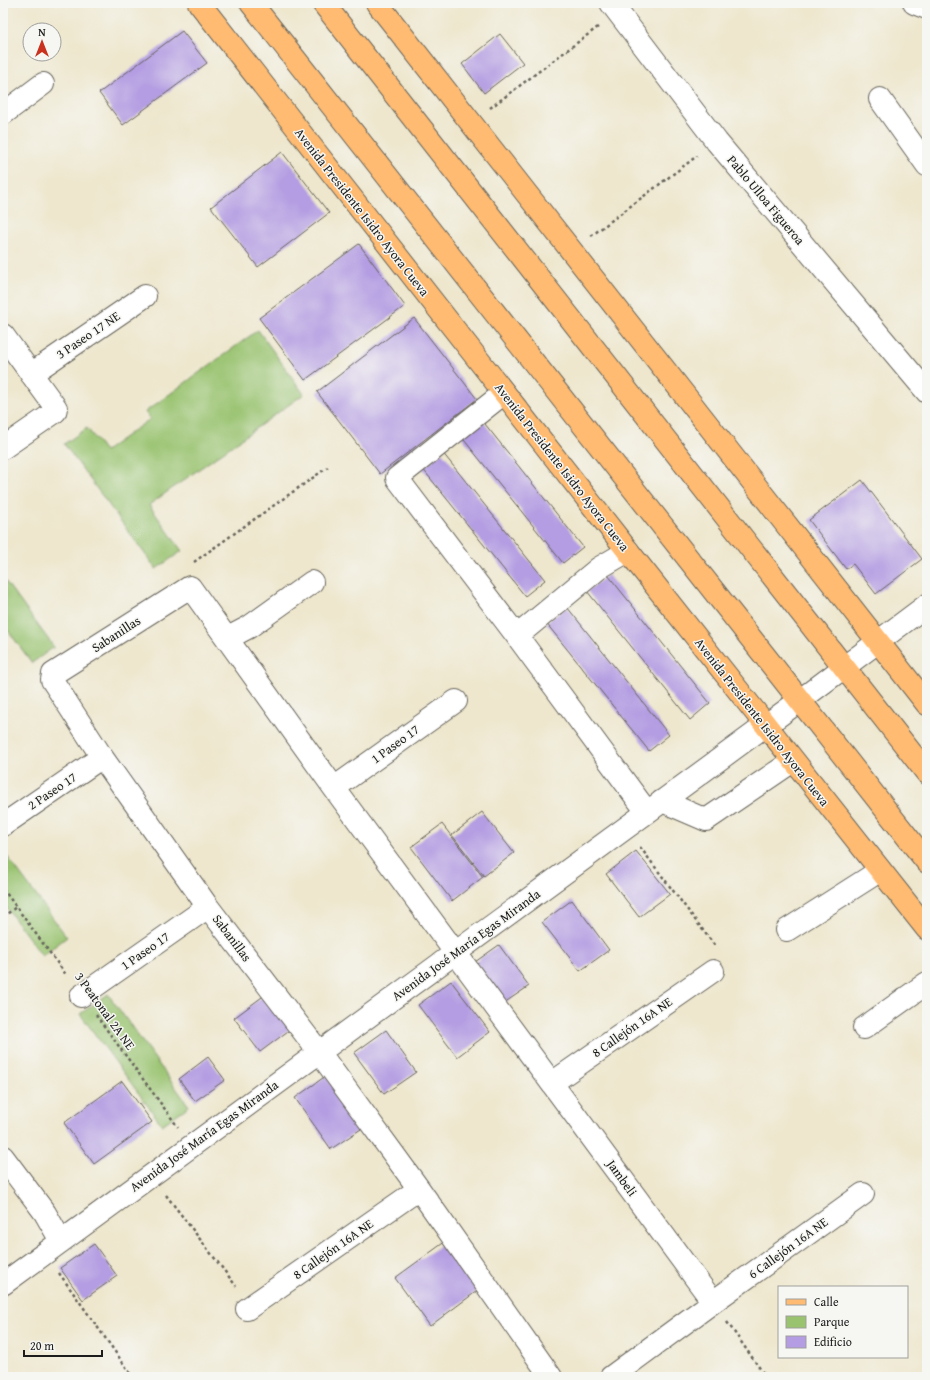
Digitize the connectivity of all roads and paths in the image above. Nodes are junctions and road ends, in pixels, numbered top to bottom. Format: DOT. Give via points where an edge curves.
graph roads {
  1 [pos="199,3"];
  2 [pos="251,3"];
  3 [pos="323,3"];
  4 [pos="376,3"];
  5 [pos="914,3"];
  6 [pos="615,8"];
  7 [pos="927,8"];
  8 [pos="43,84"];
  9 [pos="880,99"];
  10 [pos="3,114"];
  11 [pos="471,123"];
  12 [pos="717,142"];
  13 [pos="927,165"];
  14 [pos="571,251"];
  15 [pos="145,296"];
  16 [pos="3,335"];
  17 [pos="31,374"];
  18 [pos="927,392"];
  19 [pos="504,393"];
  20 [pos="3,448"];
  21 [pos="328,467"];
  22 [pos="628,550"];
  23 [pos="312,582"];
  24 [pos="190,587"];
  25 [pos="927,605"];
  26 [pos="517,636"];
  27 [pos="228,638"];
  28 [pos="878,642"];
  29 [pos="844,668"];
  30 [pos="456,701"];
  31 [pos="799,701"];
  32 [pos="927,704"];
  33 [pos="765,726"];
  34 [pos="102,757"];
  35 [pos="793,761"];
  36 [pos="927,773"];
  37 [pos="334,788"];
  38 [pos="654,807"];
  39 [pos="3,825"];
  40 [pos="626,828"];
  41 [pos="927,862"];
  42 [pos="879,869"];
  43 [pos="3,889"];
  44 [pos="16,907"];
  45 [pos="208,907"];
  46 [pos="3,917"];
  47 [pos="787,930"];
  48 [pos="927,930"];
  49 [pos="715,946"];
  50 [pos="456,952"];
  51 [pos="713,971"];
  52 [pos="927,983"];
  53 [pos="81,996"];
  54 [pos="864,1028"];
  55 [pos="319,1052"];
  56 [pos="552,1083"];
  57 [pos="192,1145"];
  58 [pos="3,1157"];
  59 [pos="151,1175"];
  60 [pos="419,1189"];
  61 [pos="863,1194"];
  62 [pos="53,1247"];
  63 [pos="3,1284"];
  64 [pos="713,1302"];
  65 [pos="249,1308"];
  66 [pos="133,1377"];
  67 [pos="551,1377"];
  68 [pos="611,1377"];
  69 [pos="766,1377"];
  1 -- 19 [label="main road, Avenida Presidente Isidro Ayora Cueva"];
  2 -- 31 [label="main road"];
  3 -- 29 [label="main road"];
  4 -- 11 [label="main road"];
  5 -- 7 [label="street"];
  6 -- 11 [label="path"];
  6 -- 12 [label="street, Pablo Ulloa Figueroa"];
  8 -- 10 [label="street"];
  9 -- 13 [label="street"];
  11 -- 14 [label="main road"];
  12 -- 14 [label="path"];
  12 -- 18 [label="street, Pablo Ulloa Figueroa"];
  14 -- 28 [label="main road"];
  15 -- 17 [label="street, 3 Paseo 17 NE"];
  16 -- 17 [label="street"];
  17 -- 20 [label="street" via="56,410"];
  19 -- 22 [label="main road, Avenida Presidente Isidro Ayora Cueva"];
  19 -- 26 [label="street" via="397,478"];
  21 -- 24 [label="path" via="184,569 182,573"];
  22 -- 26 [label="street" via="599,568"];
  22 -- 33 [label="main road, Avenida Presidente Isidro Ayora Cueva"];
  23 -- 27 [label="street" via="249,627"];
  24 -- 27 [label="street"];
  24 -- 34 [label="street, Sabanillas" via="52,676 52,680"];
  25 -- 28 [label="street, Avenida José María Egas Miranda"];
  26 -- 38 [label="street"];
  27 -- 37 [label="street"];
  28 -- 29 [label="street, Avenida José María Egas Miranda"];
  28 -- 32 [label="main road"];
  29 -- 31 [label="street, Avenida José María Egas Miranda"];
  29 -- 36 [label="main road"];
  30 -- 37 [label="street, 1 Paseo 17"];
  31 -- 33 [label="street, Avenida José María Egas Miranda"];
  31 -- 41 [label="main road"];
  33 -- 35 [label="main road, Avenida Presidente Isidro Ayora Cueva"];
  33 -- 38 [label="street, Avenida José María Egas Miranda"];
  34 -- 39 [label="street, 2 Paseo 17"];
  34 -- 45 [label="street, Sabanillas"];
  35 -- 38 [label="street" via="706,820"];
  35 -- 42 [label="main road, Avenida Presidente Isidro Ayora Cueva"];
  37 -- 50 [label="street"];
  38 -- 40 [label="street, Avenida José María Egas Miranda"];
  40 -- 49 [label="path"];
  40 -- 50 [label="street, Avenida José María Egas Miranda"];
  42 -- 47 [label="street"];
  42 -- 48 [label="main road, Avenida Presidente Isidro Ayora Cueva"];
  43 -- 44 [label="path, 3 Peatonal 2A NE"];
  44 -- 46 [label="path"];
  44 -- 53 [label="path, 3 Peatonal 2A NE"];
  45 -- 53 [label="street, 1 Paseo 17"];
  45 -- 55 [label="street, Sabanillas"];
  50 -- 55 [label="street, Avenida José María Egas Miranda"];
  50 -- 56 [label="street, Jambeli"];
  51 -- 56 [label="street, 8 Callejón 16A NE"];
  52 -- 54 [label="street"];
  53 -- 57 [label="path, 3 Peatonal 2A NE"];
  55 -- 57 [label="street, Avenida José María Egas Miranda"];
  55 -- 60 [label="street"];
  56 -- 64 [label="street, Jambeli"];
  57 -- 59 [label="street, Avenida José María Egas Miranda"];
  58 -- 62 [label="street" via="45,1214"];
  59 -- 62 [label="street, Avenida José María Egas Miranda"];
  59 -- 65 [label="path"];
  60 -- 65 [label="street, 8 Callejón 16A NE"];
  60 -- 67 [label="street"];
  61 -- 64 [label="street, 6 Callejón 16A NE"];
  62 -- 63 [label="street, Avenida José María Egas Miranda"];
  62 -- 66 [label="path"];
  64 -- 68 [label="street"];
  64 -- 69 [label="path"];
}
